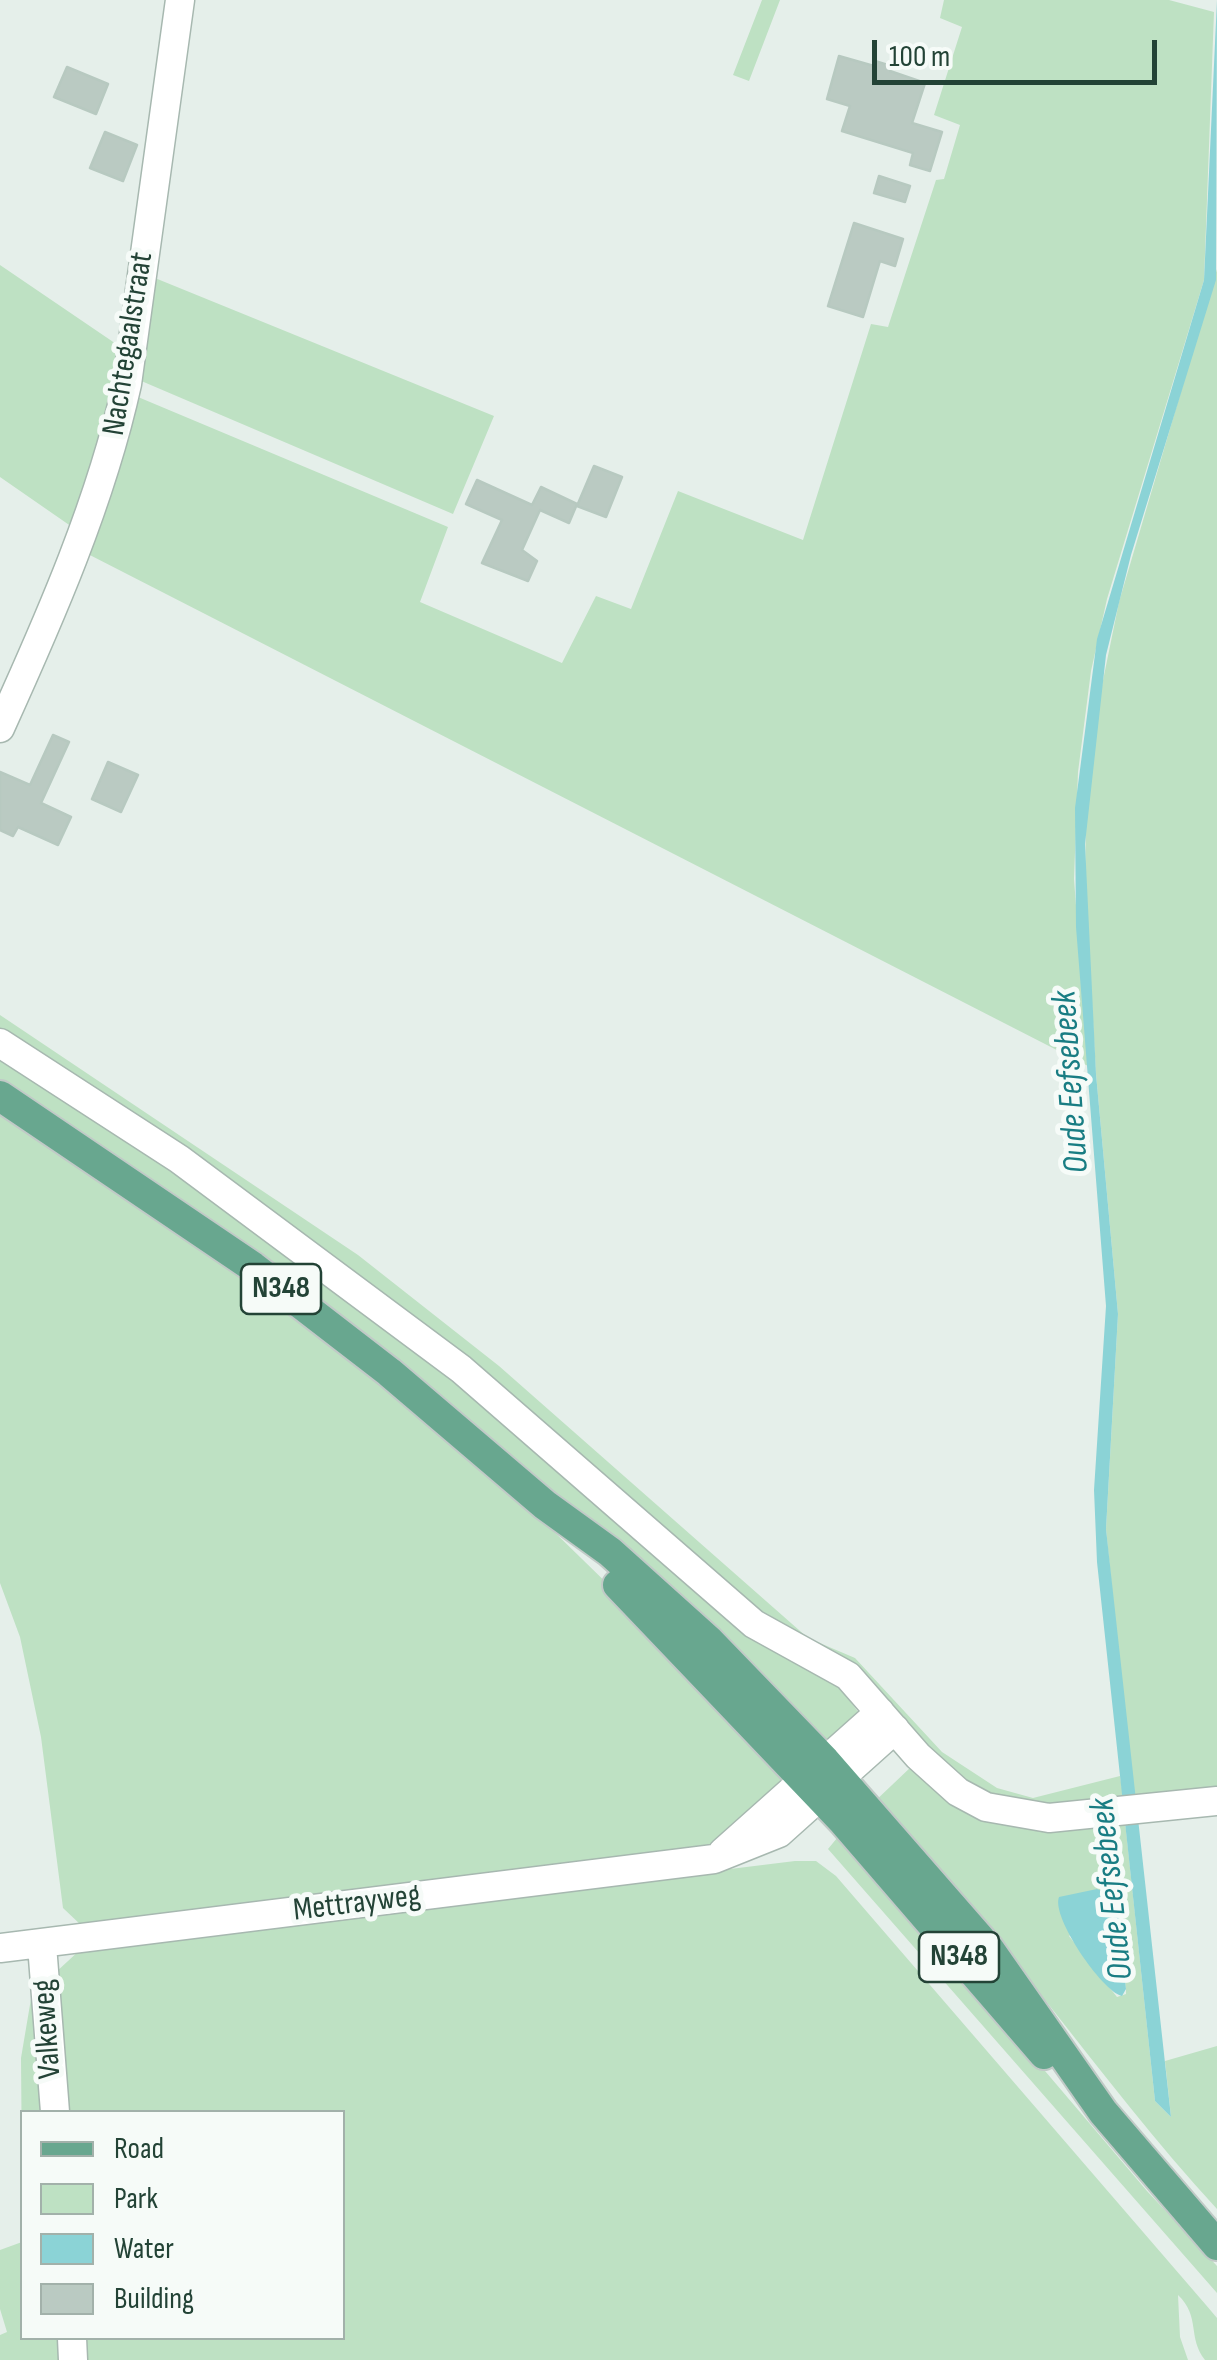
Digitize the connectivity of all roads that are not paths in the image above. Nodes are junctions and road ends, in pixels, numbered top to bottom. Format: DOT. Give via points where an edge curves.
graph roads {
  1 [pos="180,0"];
  2 [pos="0,728"];
  3 [pos="0,1042"];
  4 [pos="0,1096"];
  5 [pos="888,1721"];
  6 [pos="823,1779"];
  7 [pos="1217,1801"];
  8 [pos="42,1945"];
  9 [pos="0,1948"];
  10 [pos="55,2110"];
  11 [pos="1217,2245"];
  1 -- 2 [label="street, Nachtegaalstraat" via="115,441"];
  3 -- 5 [label="street" via="179,1159 342,1278 461,1369 754,1624 848,1676"];
  4 -- 6 [label="main road, N348" via="253,1267 389,1372 545,1505"];
  5 -- 6 [label="street, Mettrayweg"];
  5 -- 7 [label="street" via="958,1792 986,1807 1048,1818"];
  6 -- 8 [label="street, Mettrayweg" via="714,1859"];
  6 -- 11 [label="main road, N348" via="989,1949 1102,2112"];
  8 -- 9 [label="street, Mettrayweg"];
  8 -- 10 [label="street, Valkeweg"];
}
